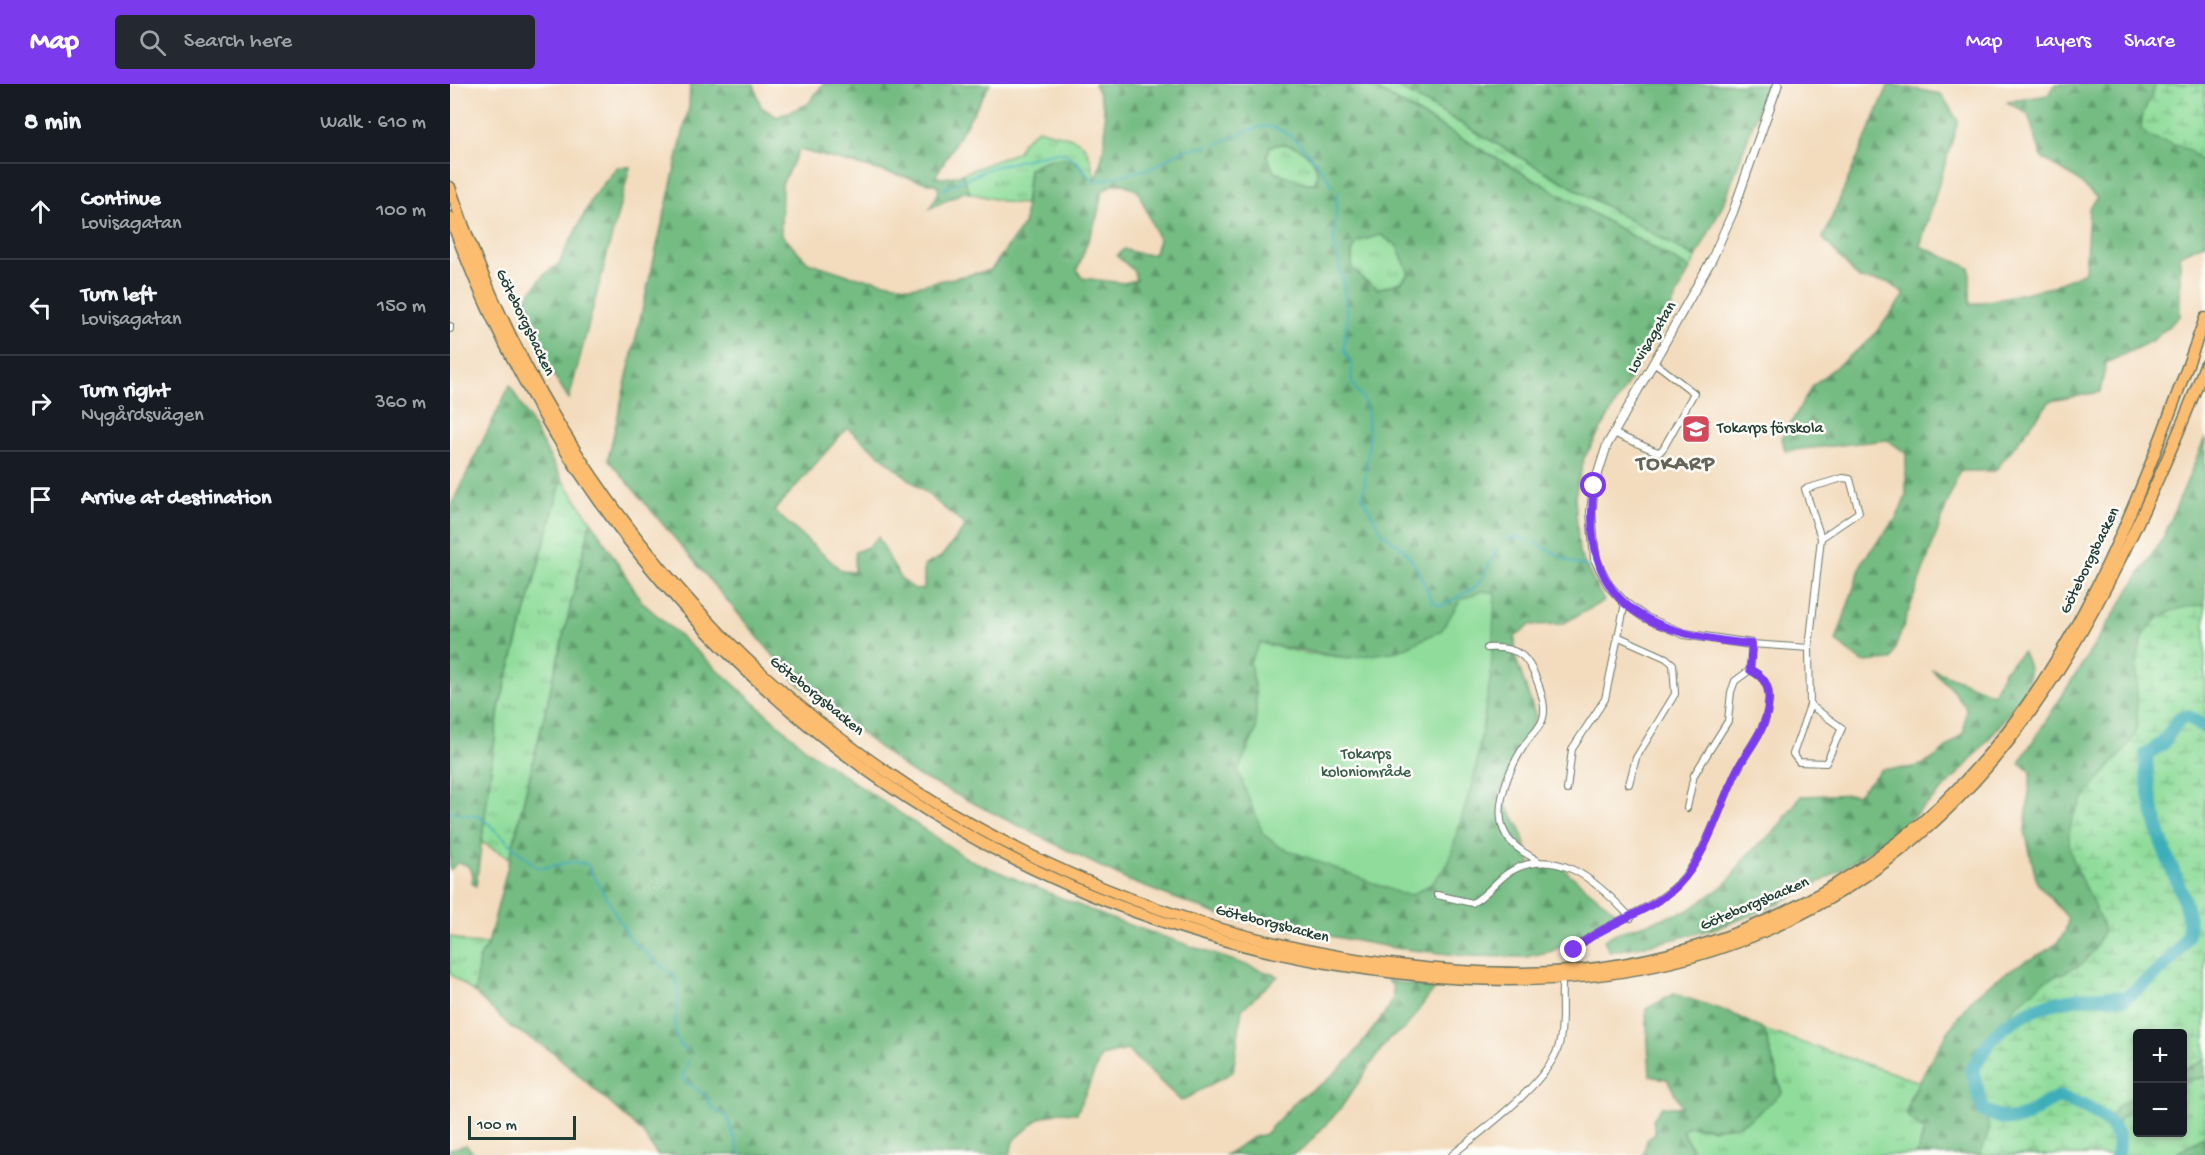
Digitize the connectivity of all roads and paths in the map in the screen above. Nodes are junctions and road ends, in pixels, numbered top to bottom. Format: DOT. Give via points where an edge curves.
graph roads {
  1 [pos="1778,84"];
  2 [pos="450,187"];
  3 [pos="450,217"];
  4 [pos="2205,318"];
  5 [pos="1654,362"];
  6 [pos="2205,365"];
  7 [pos="1613,433"];
  8 [pos="1821,538"];
  9 [pos="1625,603"];
  10 [pos="1617,636"];
  11 [pos="1752,644"];
  12 [pos="1487,648"];
  13 [pos="1809,648"];
  14 [pos="1750,670"];
  15 [pos="1810,705"];
  16 [pos="1629,784"];
  17 [pos="1566,790"];
  18 [pos="1687,808"];
  19 [pos="1538,861"];
  20 [pos="1437,895"];
  21 [pos="1630,918"];
  22 [pos="1569,957"];
  23 [pos="1562,985"];
  24 [pos="1452,1155"];
  1 -- 5 [label="street, Lovisagatan" via="1725,231 1693,298"];
  2 -- 4 [label="highway, Göteborgsbacken" via="486,281 520,353 600,488 672,581 723,637 833,734 993,837 1106,890 1275,944 1452,971 1518,973 1620,965 1684,950 1806,902 1904,837 2002,739 2064,647 2136,503"];
  3 -- 6 [label="highway, Göteborgsbacken" via="476,285 514,363 593,496 708,636 811,728 869,772 933,814 1045,875 1172,924 1238,944 1345,967 1483,980 1551,981 1619,974 1686,958 1797,916 1851,885 1934,823 1984,772 2032,713 2107,586 2178,435"];
  5 -- 7 [label="street, Lovisagatan"];
  5 -- 7 [label="street" via="1694,393 1664,447 1655,451"];
  7 -- 9 [label="street, Lovisagatan" via="1594,486 1592,540 1600,573"];
  8 -- 8 [label="street" via="1859,512 1850,479 1804,489"];
  8 -- 13 [label="street"];
  9 -- 10 [label="street"];
  9 -- 11 [label="street, Lovisagatan" via="1644,617 1684,634"];
  10 -- 16 [label="street" via="1666,657 1673,664 1675,694 1636,758"];
  10 -- 17 [label="street" via="1605,699 1572,749"];
  11 -- 13 [label="street, Lovisagatan"];
  11 -- 14 [label="street"];
  12 -- 19 [label="street" via="1519,652 1528,659 1541,694 1543,718 1522,748 1502,801 1505,834 1517,848"];
  13 -- 15 [label="street"];
  14 -- 18 [label="street" via="1735,681 1728,721 1694,775"];
  14 -- 21 [label="street" via="1762,677 1769,690 1759,735 1737,770 1697,857 1679,883"];
  15 -- 15 [label="street" via="1842,728 1826,763 1799,762 1793,754"];
  19 -- 20 [label="street" via="1507,874 1472,903"];
  19 -- 21 [label="street" via="1558,863 1577,871"];
  21 -- 22 [label="street" via="1579,944"];
  23 -- 24 [label="street" via="1556,1055 1512,1105"];
}
